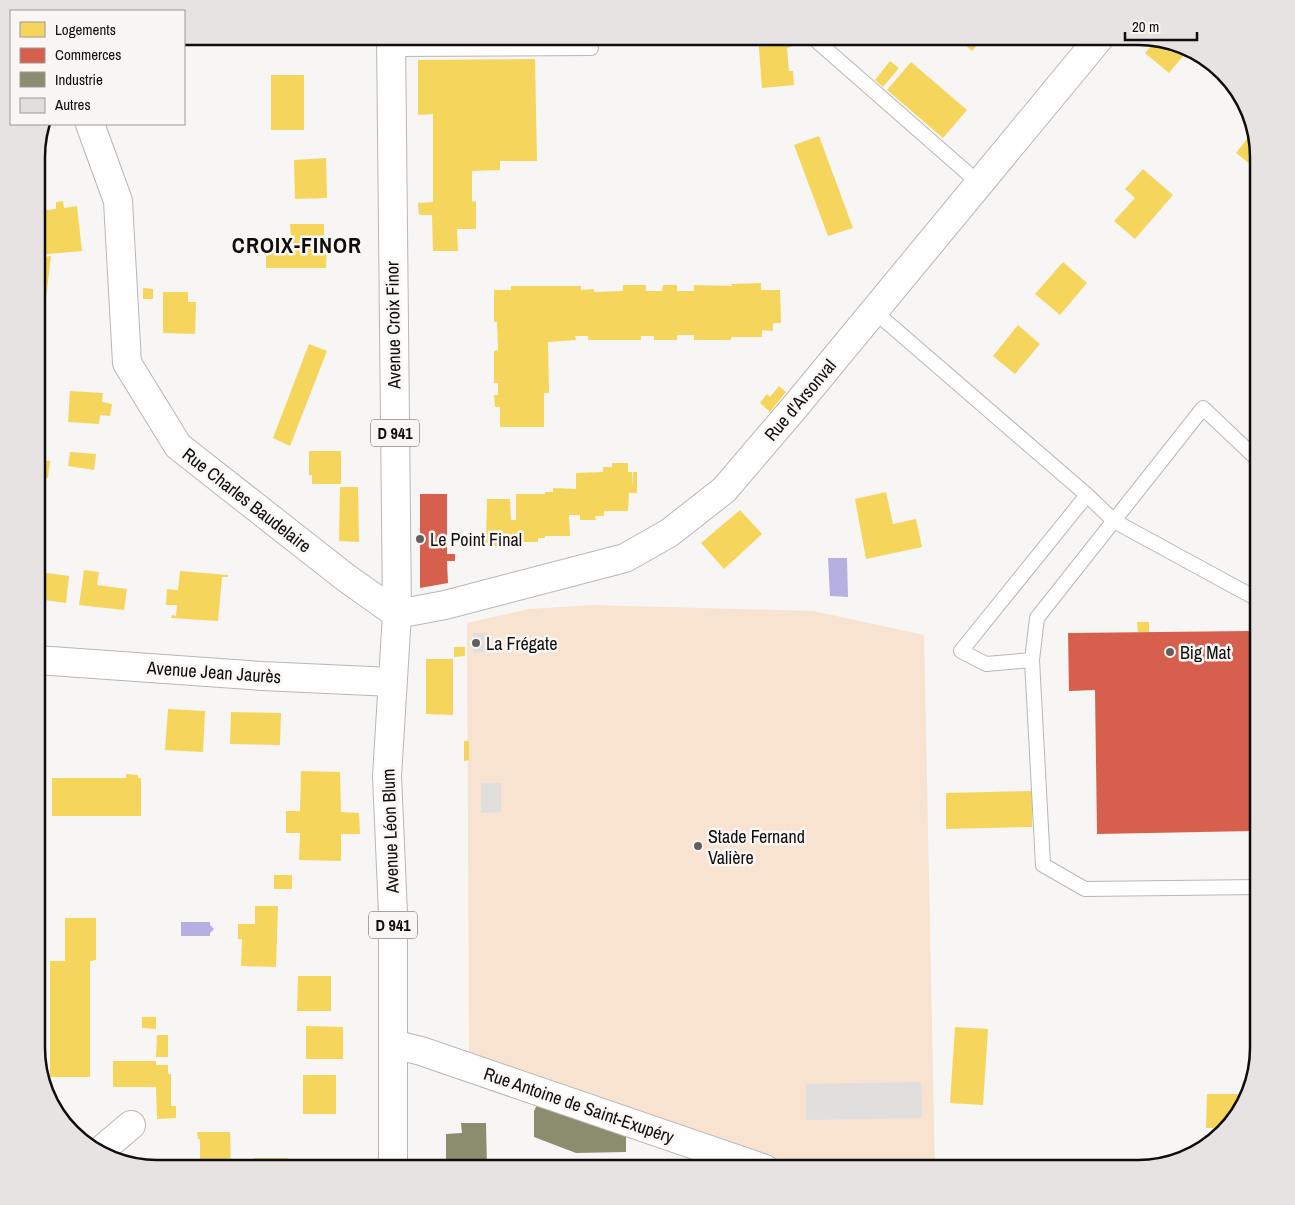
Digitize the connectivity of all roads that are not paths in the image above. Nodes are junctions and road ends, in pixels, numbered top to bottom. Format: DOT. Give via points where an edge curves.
graph roads {
  1 [pos="391,45"];
  2 [pos="491,45"];
  3 [pos="821,45"];
  4 [pos="1094,45"];
  5 [pos="591,48"];
  6 [pos="90,125"];
  7 [pos="980,184"];
  8 [pos="874,311"];
  9 [pos="1250,452"];
  10 [pos="1087,495"];
  11 [pos="1114,521"];
  12 [pos="1250,595"];
  13 [pos="397,614"];
  14 [pos="1032,660"];
  15 [pos="45,661"];
  16 [pos="392,682"];
  17 [pos="1250,887"];
  18 [pos="393,1044"];
  19 [pos="131,1125"];
  20 [pos="105,1147"];
  21 [pos="393,1160"];
  22 [pos="717,1160"];
  1 -- 13 [label="street, Avenue Croix Finor / D 941"];
  2 -- 5 [label="lane"];
  3 -- 7 [label="lane"];
  4 -- 7 [label="street, Rue d'Arsonval"];
  6 -- 13 [label="street, Rue Charles Baudelaire" via="118,201 127,363 178,446"];
  7 -- 8 [label="street, Rue d'Arsonval"];
  8 -- 10 [label="lane"];
  8 -- 13 [label="street, Rue d'Arsonval" via="724,490 669,533 625,558 445,605"];
  9 -- 11 [label="lane" via="1203,408"];
  10 -- 11 [label="lane"];
  10 -- 14 [label="lane" via="961,651 986,664"];
  11 -- 12 [label="lane"];
  11 -- 14 [label="lane" via="1037,618"];
  13 -- 16 [label="street, Avenue Léon Blum / D 941"];
  14 -- 17 [label="lane" via="1043,866 1085,889"];
  15 -- 16 [label="street, Avenue Jean Jaurès"];
  16 -- 18 [label="street, Avenue Léon Blum / D 941" via="387,776 393,914"];
  18 -- 21 [label="street, Avenue Léon Blum / D 941"];
  18 -- 22 [label="street, Rue Antoine de Saint-Exupéry" via="421,1051"];
  19 -- 20 [label="street"];
}
